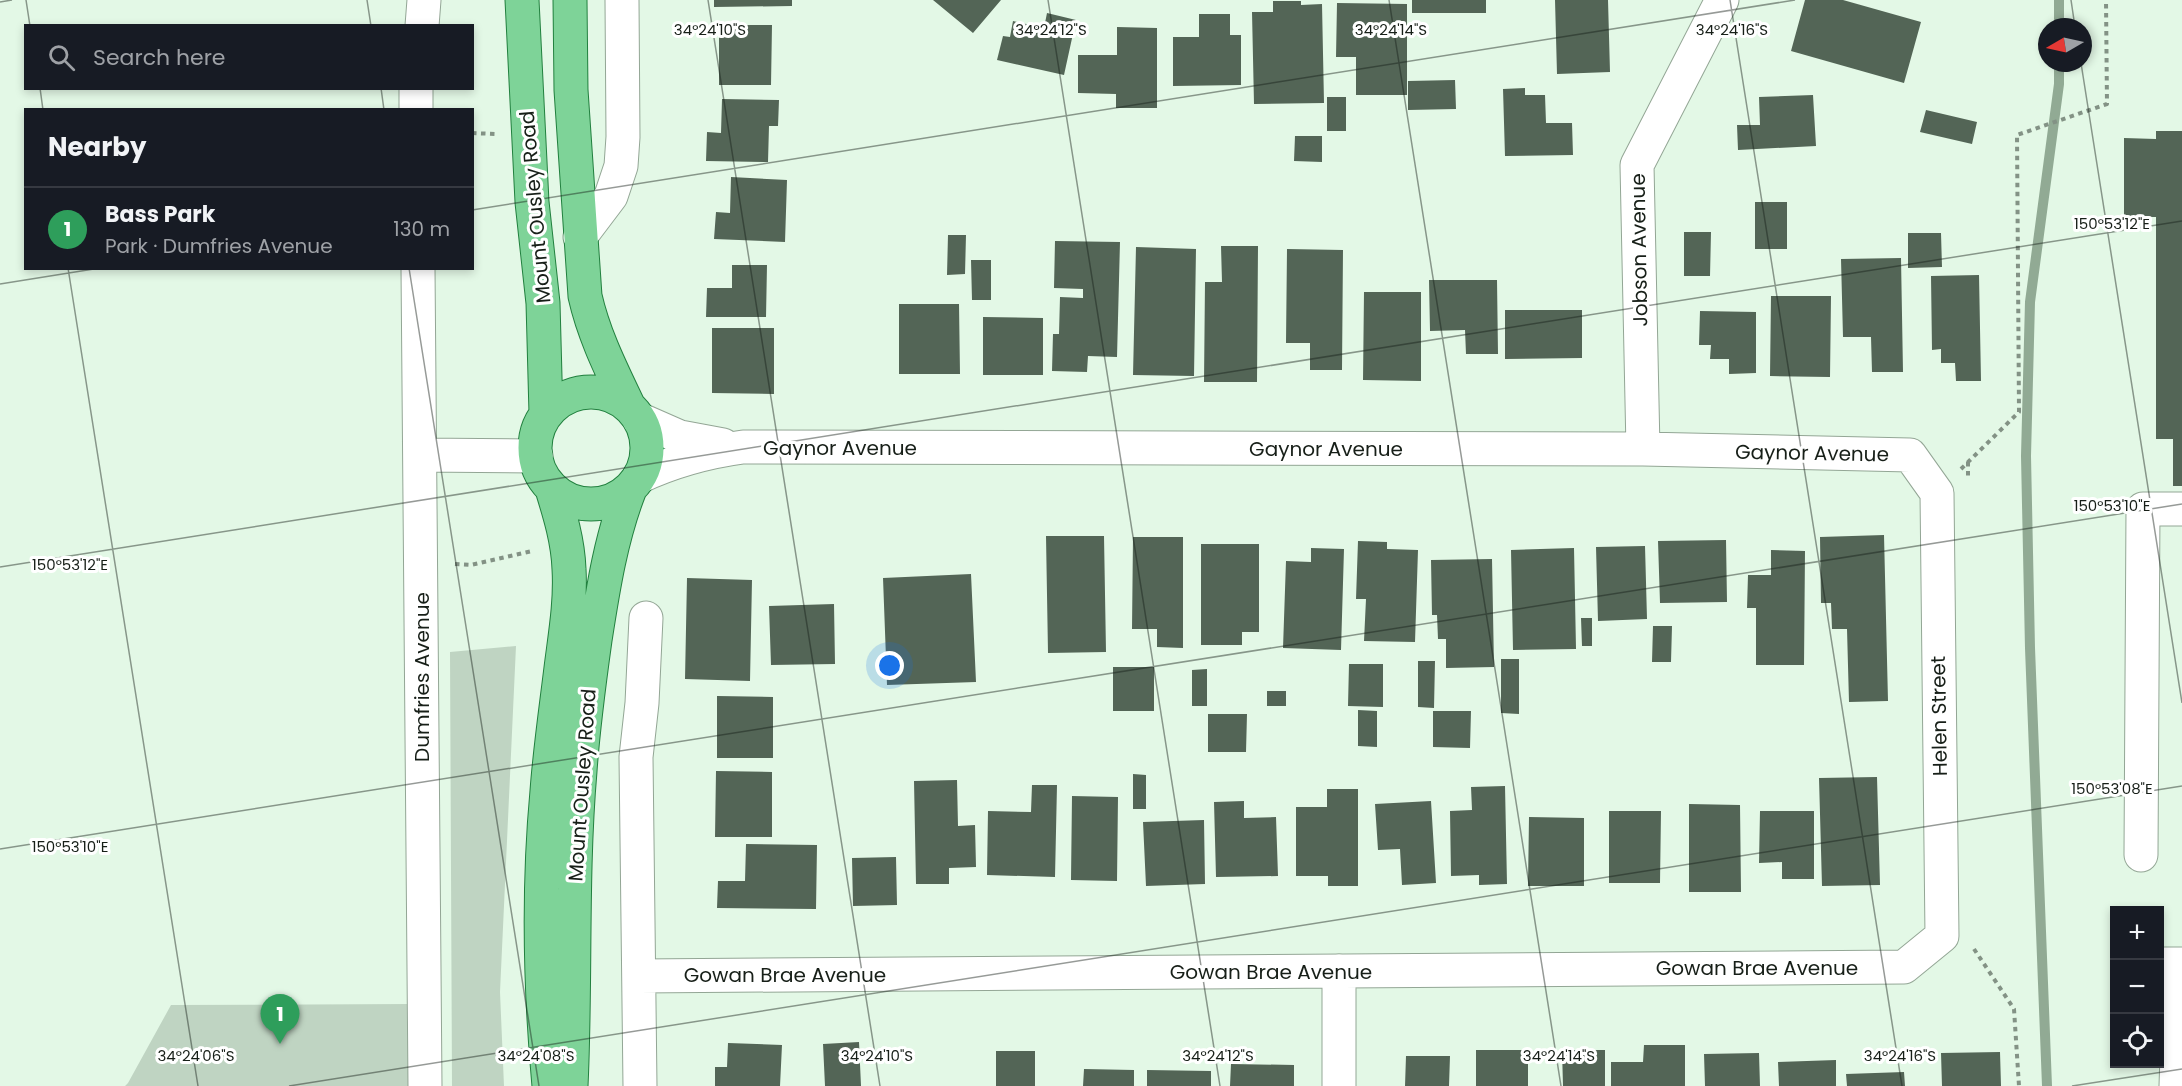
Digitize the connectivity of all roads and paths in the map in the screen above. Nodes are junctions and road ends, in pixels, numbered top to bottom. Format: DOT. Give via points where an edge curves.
graph roads {
  1 [pos="424,0"];
  2 [pos="522,0"];
  3 [pos="570,0"];
  4 [pos="622,0"];
  5 [pos="1722,0"];
  6 [pos="2106,0"];
  7 [pos="422,24"];
  8 [pos="416,90"];
  9 [pos="416,108"];
  10 [pos="474,133"];
  11 [pos="505,135"];
  12 [pos="580,237"];
  13 [pos="418,270"];
  14 [pos="634,413"];
  15 [pos="546,414"];
  16 [pos="1985,445"];
  17 [pos="743,447"];
  18 [pos="1642,449"];
  19 [pos="420,455"];
  20 [pos="1910,455"];
  21 [pos="536,456"];
  22 [pos="634,483"];
  23 [pos="552,489"];
  24 [pos="2182,509"];
  25 [pos="534,551"];
  26 [pos="452,564"];
  27 [pos="646,618"];
  28 [pos="2141,855"];
  29 [pos="1973,948"];
  30 [pos="2164,964"];
  31 [pos="1904,967"];
  32 [pos="1339,971"];
  33 [pos="639,976"];
  34 [pos="424,1086"];
  35 [pos="549,1086"];
  36 [pos="571,1086"];
  37 [pos="640,1086"];
  38 [pos="1339,1086"];
  39 [pos="2019,1086"];
  40 [pos="2176,1086"];
  1 -- 7 [label="street"];
  2 -- 15 [label="main road, Mount Ousley Road" via="532,202 543,303"];
  3 -- 12 [label="main road"];
  4 -- 12 [label="street" via="621,166 611,196"];
  5 -- 18 [label="street, Jobson Avenue" via="1637,165"];
  6 -- 16 [label="path" via="2108,104 2017,135 2019,412"];
  8 -- 9 [label="street"];
  10 -- 11 [label="path"];
  12 -- 14 [label="main road" via="591,322"];
  13 -- 19 [label="street, Dumfries Avenue"];
  14 -- 15 [label="main road" via="617,398 586,392 570,396"];
  14 -- 17 [label="street, Gaynor Avenue" via="680,437"];
  14 -- 22 [label="main road" via="647,447 645,462"];
  15 -- 21 [label="main road" via="537,434"];
  17 -- 18 [label="street, Gaynor Avenue"];
  17 -- 22 [label="street, Gaynor Avenue" via="679,460"];
  18 -- 20 [label="street, Gaynor Avenue"];
  19 -- 21 [label="street"];
  19 -- 34 [label="street, Dumfries Avenue"];
  20 -- 31 [label="street, Helen Street" via="1937,493 1942,936"];
  21 -- 23 [label="main road" via="541,474"];
  22 -- 23 [label="main road" via="603,503 585,504"];
  22 -- 36 [label="main road, Mount Ousley Road" via="612,546 588,684 576,842"];
  23 -- 35 [label="main road, Mount Ousley Road" via="566,542 569,580 543,861 542,942"];
  24 -- 28 [label="street" via="2143,509"];
  25 -- 26 [label="path" via="471,565"];
  27 -- 33 [label="street" via="636,757"];
  29 -- 39 [label="path" via="2014,1009"];
  30 -- 40 [label="street" via="2180,964"];
  31 -- 32 [label="street, Gowan Brae Avenue"];
  32 -- 33 [label="street, Gowan Brae Avenue"];
  32 -- 38 [label="street"];
  33 -- 37 [label="street"];
}
